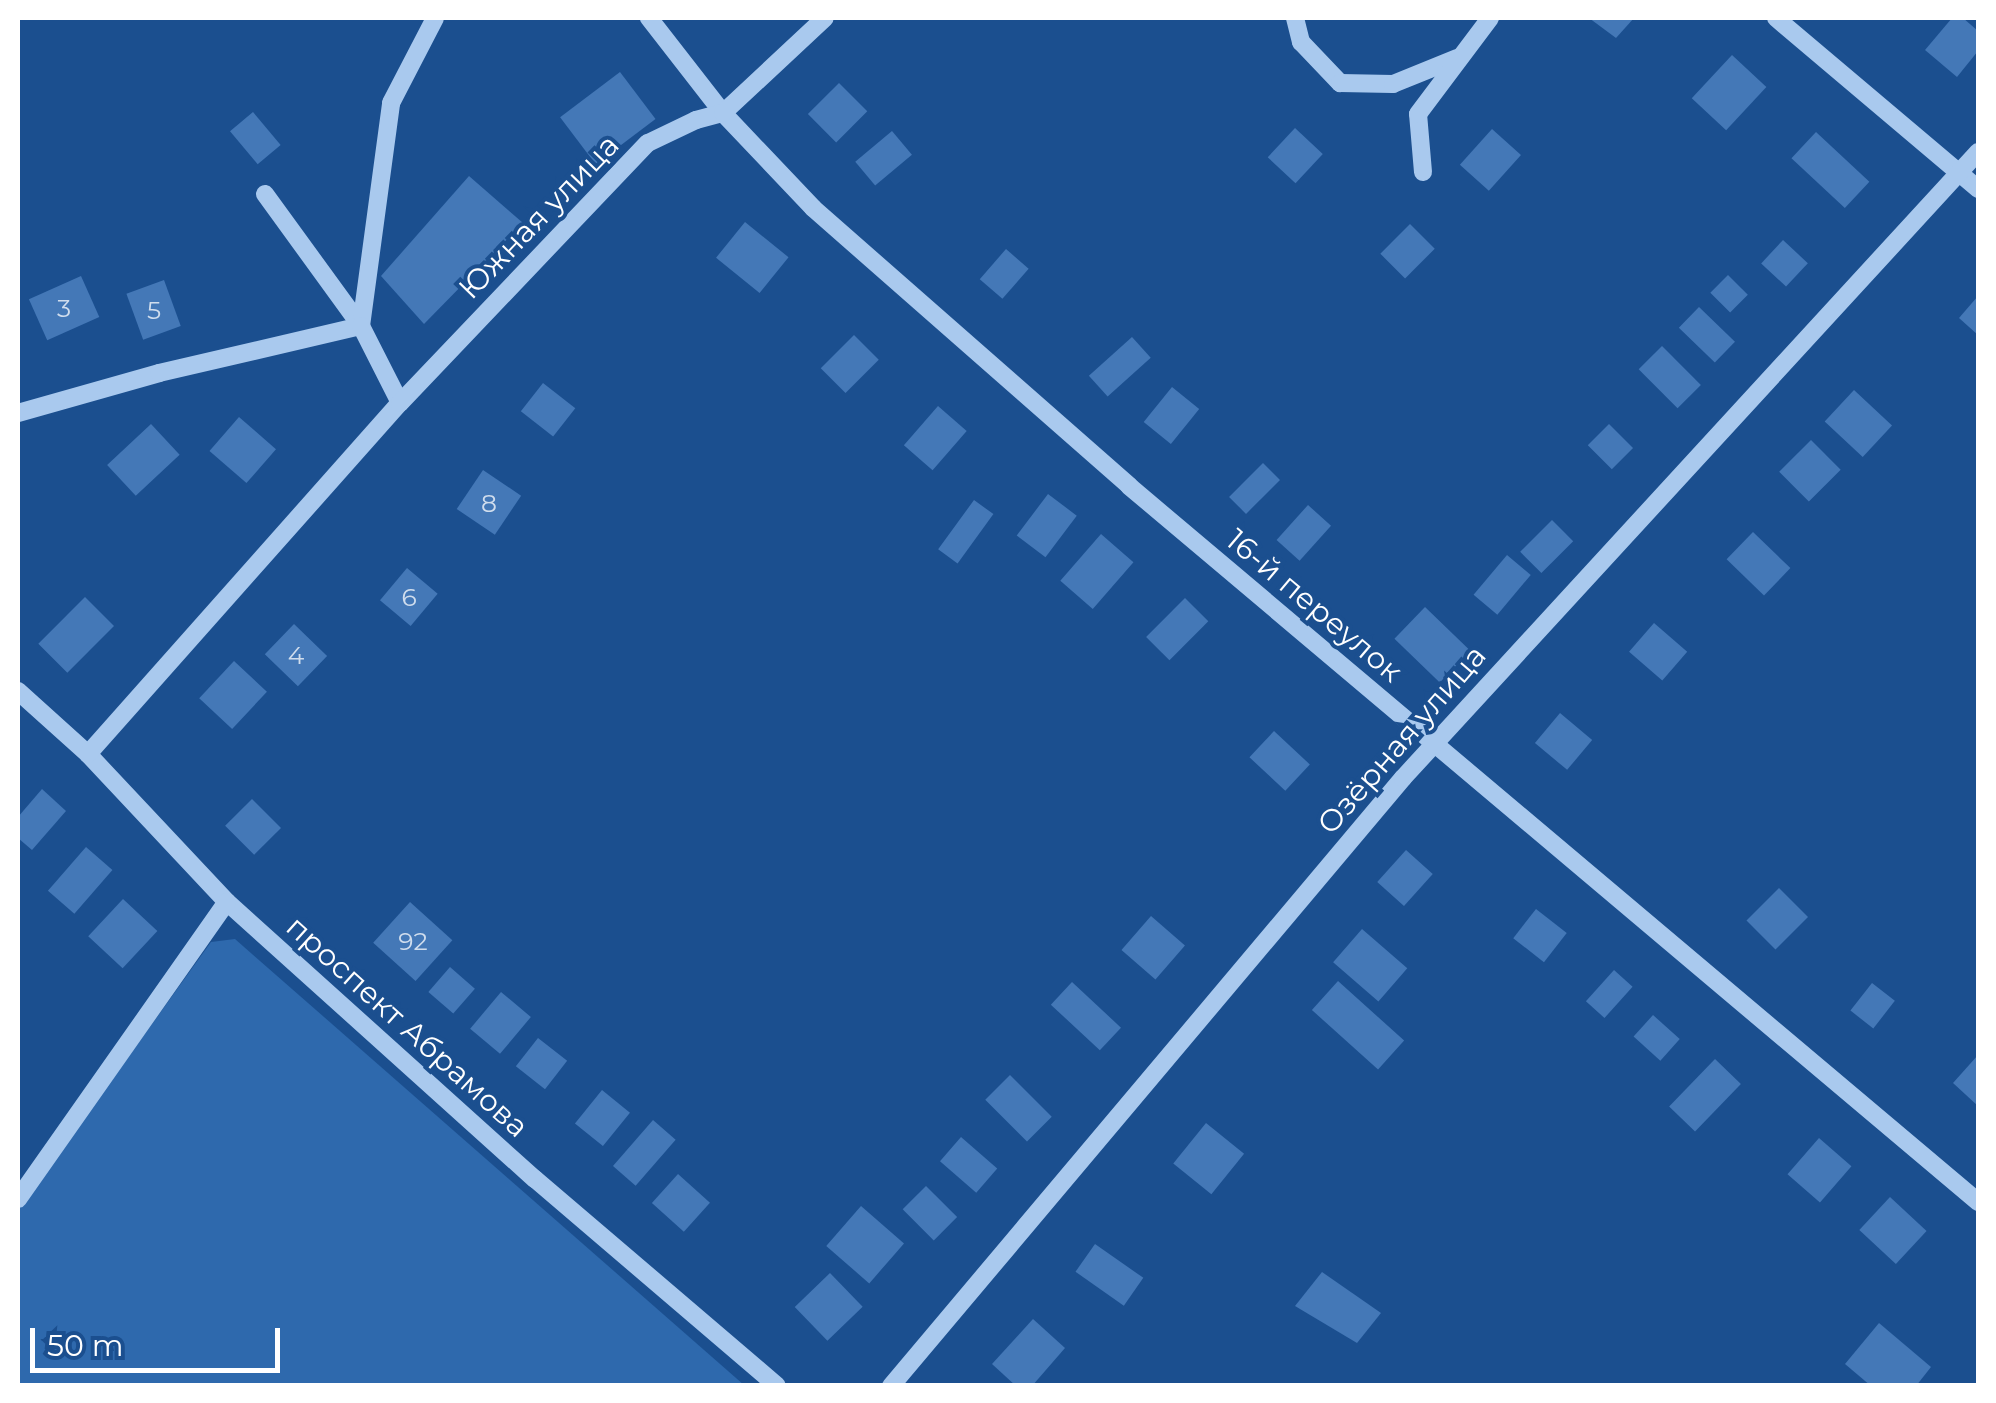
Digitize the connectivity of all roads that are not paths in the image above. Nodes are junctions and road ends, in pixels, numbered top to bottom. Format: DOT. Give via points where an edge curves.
graph roads {
  1 [pos="435,18"];
  2 [pos="648,18"];
  3 [pos="825,18"];
  4 [pos="1296,18"];
  5 [pos="1490,18"];
  6 [pos="1776,18"];
  7 [pos="1457,58"];
  8 [pos="723,113"];
  9 [pos="1978,152"];
  10 [pos="1424,172"];
  11 [pos="1960,172"];
  12 [pos="1978,188"];
  13 [pos="265,194"];
  14 [pos="361,326"];
  15 [pos="400,403"];
  16 [pos="18,413"];
  17 [pos="18,692"];
  18 [pos="1434,743"];
  19 [pos="88,754"];
  20 [pos="226,902"];
  21 [pos="18,1198"];
  22 [pos="1978,1202"];
  23 [pos="777,1386"];
  24 [pos="891,1386"];
  1 -- 14 [label="street" via="390,103"];
  2 -- 8 [label="street, 16-й переулок"];
  3 -- 8 [label="street, Южная улица"];
  4 -- 7 [label="street" via="1301,42 1340,83 1393,84"];
  5 -- 7 [label="street"];
  6 -- 11 [label="street"];
  7 -- 10 [label="street" via="1418,114"];
  8 -- 15 [label="street, Южная улица" via="648,143"];
  8 -- 18 [label="street, 16-й переулок" via="828,220 1128,486"];
  9 -- 11 [label="street, Озёрная улица"];
  11 -- 12 [label="street"];
  11 -- 18 [label="street, Озёрная улица"];
  13 -- 14 [label="street"];
  14 -- 15 [label="street"];
  14 -- 16 [label="street"];
  15 -- 19 [label="street, Южная улица"];
  17 -- 19 [label="street, проспект Абрамова"];
  18 -- 22 [label="street, 16-й переулок"];
  18 -- 24 [label="street, Озёрная улица"];
  19 -- 20 [label="street, проспект Абрамова"];
  20 -- 21 [label="street"];
  20 -- 23 [label="street, проспект Абрамова"];
}
